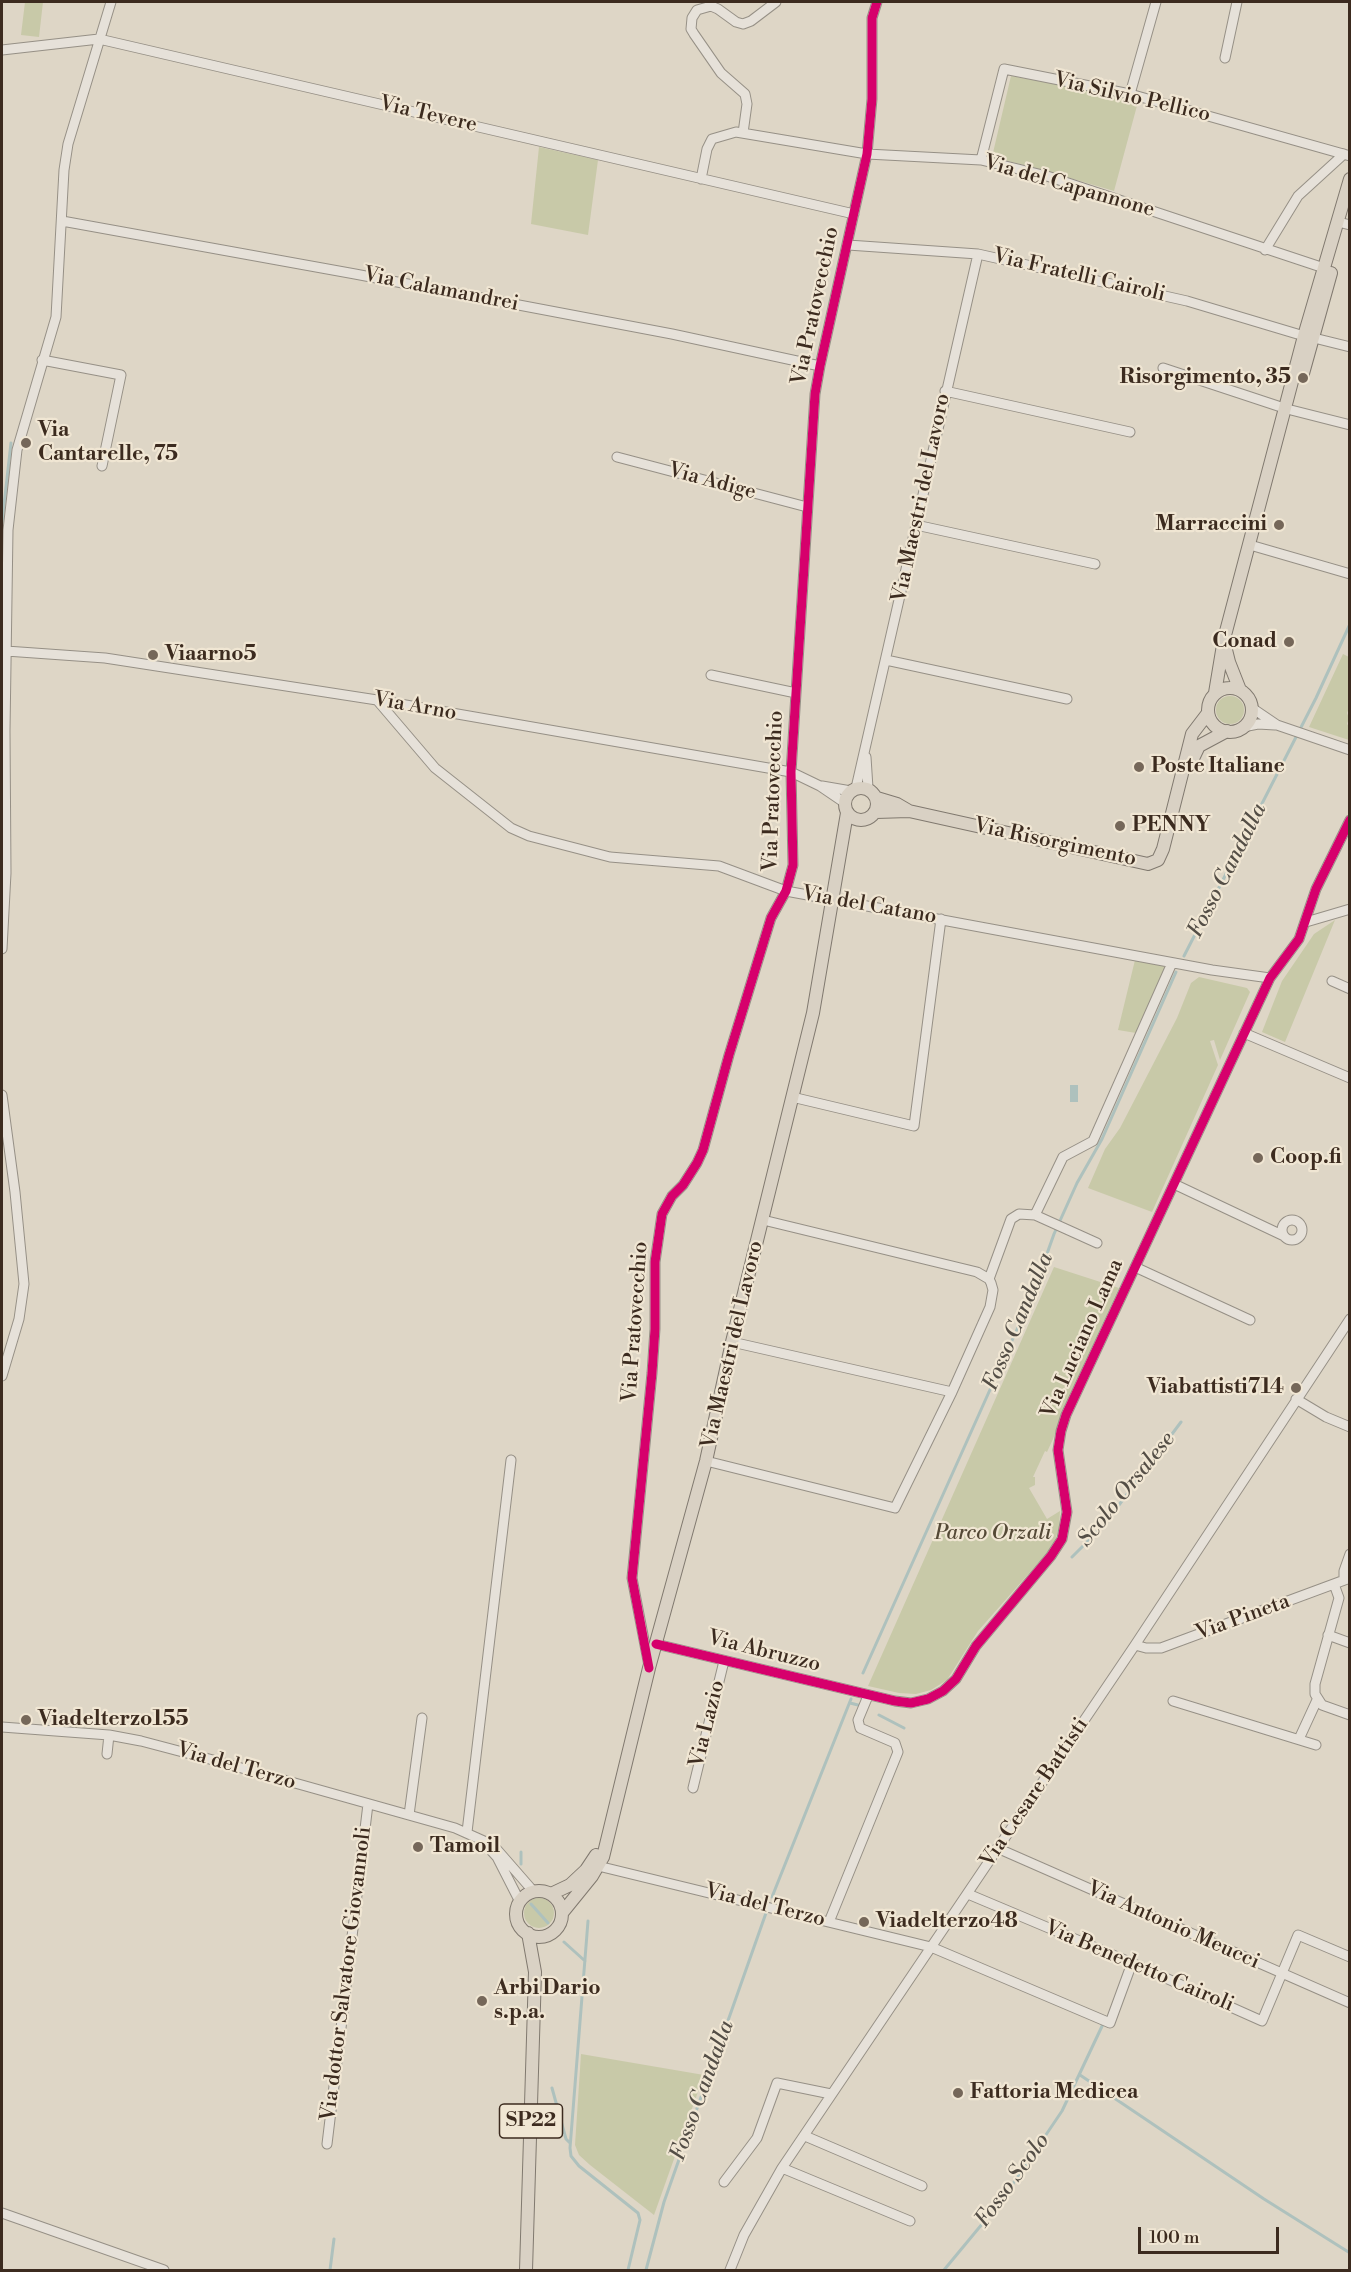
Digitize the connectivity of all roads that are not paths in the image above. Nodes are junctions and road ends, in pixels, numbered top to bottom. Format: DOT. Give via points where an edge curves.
graph roads {
  1 [pos="111,2"];
  2 [pos="776,2"];
  3 [pos="877,2"];
  4 [pos="1156,2"];
  5 [pos="1237,2"];
  6 [pos="99,39"];
  7 [pos="2,50"];
  8 [pos="1225,58"];
  9 [pos="1130,94"];
  10 [pos="743,133"];
  11 [pos="867,154"];
  12 [pos="1347,155"];
  13 [pos="981,160"];
  14 [pos="701,179"];
  15 [pos="1350,179"];
  16 [pos="854,214"];
  17 [pos="62,221"];
  18 [pos="1341,225"];
  19 [pos="1332,241"];
  20 [pos="848,245"];
  21 [pos="1265,250"];
  22 [pos="978,254"];
  23 [pos="1324,268"];
  24 [pos="1309,337"];
  25 [pos="1350,347"];
  26 [pos="42,360"];
  27 [pos="820,366"];
  28 [pos="1163,368"];
  29 [pos="945,391"];
  30 [pos="1289,403"];
  31 [pos="1350,425"];
  32 [pos="1130,432"];
  33 [pos="617,457"];
  34 [pos="102,466"];
  35 [pos="807,507"];
  36 [pos="916,525"];
  37 [pos="5,529"];
  38 [pos="1250,545"];
  39 [pos="1095,564"];
  40 [pos="1350,574"];
  41 [pos="1224,639"];
  42 [pos="6,651"];
  43 [pos="886,660"];
  44 [pos="711,675"];
  45 [pos="1240,690"];
  46 [pos="796,693"];
  47 [pos="1215,693"];
  48 [pos="1067,699"];
  49 [pos="377,700"];
  50 [pos="1252,708"];
  51 [pos="1208,713"];
  52 [pos="1277,725"];
  53 [pos="1243,728"];
  54 [pos="1227,731"];
  55 [pos="1349,750"];
  56 [pos="791,772"];
  57 [pos="1181,784"];
  58 [pos="820,786"];
  59 [pos="858,789"];
  60 [pos="877,798"];
  61 [pos="846,808"];
  62 [pos="909,811"];
  63 [pos="876,812"];
  64 [pos="861,820"];
  65 [pos="1350,820"];
  66 [pos="842,851"];
  67 [pos="786,891"];
  68 [pos="831,899"];
  69 [pos="1350,909"];
  70 [pos="941,918"];
  71 [pos="1306,922"];
  72 [pos="2,949"];
  73 [pos="1172,963"];
  74 [pos="1270,978"];
  75 [pos="1332,981"];
  76 [pos="1350,989"];
  77 [pos="1244,1033"];
  78 [pos="1350,1078"];
  79 [pos="2,1095"];
  80 [pos="792,1097"];
  81 [pos="1174,1184"];
  82 [pos="1038,1216"];
  83 [pos="763,1220"];
  84 [pos="1284,1236"];
  85 [pos="1097,1243"];
  86 [pos="1135,1267"];
  87 [pos="989,1279"];
  88 [pos="1350,1319"];
  89 [pos="1250,1320"];
  90 [pos="732,1342"];
  91 [pos="2,1376"];
  92 [pos="952,1392"];
  93 [pos="1296,1400"];
  94 [pos="1350,1427"];
  95 [pos="511,1460"];
  96 [pos="706,1461"];
  97 [pos="1350,1554"];
  98 [pos="1347,1579"];
  99 [pos="1334,1584"];
  100 [pos="1328,1635"];
  101 [pos="1350,1643"];
  102 [pos="656,1644"];
  103 [pos="1135,1645"];
  104 [pos="724,1661"];
  105 [pos="649,1668"];
  106 [pos="866,1695"];
  107 [pos="1317,1700"];
  108 [pos="1173,1701"];
  109 [pos="1350,1715"];
  110 [pos="422,1718"];
  111 [pos="2,1727"];
  112 [pos="109,1735"];
  113 [pos="1299,1739"];
  114 [pos="1316,1745"];
  115 [pos="106,1754"];
  116 [pos="693,1788"];
  117 [pos="368,1804"];
  118 [pos="409,1815"];
  119 [pos="467,1832"];
  120 [pos="608,1836"];
  121 [pos="480,1839"];
  122 [pos="997,1848"];
  123 [pos="598,1866"];
  124 [pos="534,1892"];
  125 [pos="551,1894"];
  126 [pos="968,1894"];
  127 [pos="520,1902"];
  128 [pos="562,1913"];
  129 [pos="830,1922"];
  130 [pos="528,1933"];
  131 [pos="545,1936"];
  132 [pos="931,1947"];
  133 [pos="1350,1958"];
  134 [pos="1132,1963"];
  135 [pos="535,1972"];
  136 [pos="1282,1973"];
  137 [pos="1350,2003"];
  138 [pos="831,2094"];
  139 [pos="805,2136"];
  140 [pos="327,2144"];
  141 [pos="782,2168"];
  142 [pos="724,2182"];
  143 [pos="922,2186"];
  144 [pos="2,2213"];
  145 [pos="909,2221"];
  146 [pos="164,2271"];
  147 [pos="526,2271"];
  148 [pos="730,2271"];
  1 -- 6 [label="street"];
  2 -- 10 [label="street" via="743,24 711,6 697,10 692,18 693,34 721,73 745,94"];
  3 -- 11 [label="street, Via Pratovecchio" via="872,18"];
  4 -- 9 [label="street"];
  5 -- 8 [label="street"];
  6 -- 7 [label="street, Via Tevere"];
  6 -- 14 [label="street, Via Tevere"];
  6 -- 17 [label="street" via="68,144"];
  9 -- 12 [label="street, Via Silvio Pellico"];
  9 -- 13 [label="street, Via Silvio Pellico" via="1004,69"];
  10 -- 11 [label="street, Via del Capannone"];
  10 -- 14 [label="street, Via del Capannone" via="712,139"];
  11 -- 13 [label="street, Via del Capannone"];
  11 -- 16 [label="street, Via Pratovecchio"];
  12 -- 21 [label="street" via="1298,196"];
  13 -- 21 [label="street, Via del Capannone" via="1069,183"];
  14 -- 16 [label="street, Via Tevere"];
  15 -- 18 [label="main road, Via Risorgimento"];
  16 -- 20 [label="street, Via Pratovecchio"];
  17 -- 26 [label="street" via="56,317"];
  17 -- 27 [label="street, Via Calamandrei" via="557,312"];
  18 -- 19 [label="main road, Via Risorgimento"];
  18 -- 24 [label="main road, Via Risorgimento"];
  19 -- 23 [label="main road, Via Risorgimento"];
  19 -- 24 [label="main road"];
  20 -- 22 [label="street, Via Fratelli Cairoli"];
  20 -- 27 [label="street, Via Pratovecchio"];
  21 -- 23 [label="street, Via del Capannone"];
  22 -- 24 [label="street, Via Fratelli Cairoli" via="1187,301"];
  22 -- 29 [label="street, Via Maestri del Lavoro"];
  23 -- 24 [label="main road, Via Risorgimento"];
  24 -- 25 [label="street, Via Fratelli Cairoli"];
  24 -- 30 [label="main road, Via Risorgimento"];
  26 -- 34 [label="street" via="121,375"];
  26 -- 37 [label="street" via="17,450"];
  27 -- 35 [label="street, Via Pratovecchio"];
  28 -- 30 [label="street"];
  29 -- 32 [label="street"];
  29 -- 36 [label="street, Via Maestri del Lavoro"];
  30 -- 31 [label="street"];
  30 -- 38 [label="main road, Via Risorgimento"];
  33 -- 35 [label="street, Via Adige"];
  35 -- 46 [label="street, Via Pratovecchio"];
  36 -- 39 [label="street"];
  36 -- 43 [label="street, Via Maestri del Lavoro"];
  37 -- 42 [label="street"];
  38 -- 40 [label="street"];
  38 -- 41 [label="main road, Via Risorgimento"];
  41 -- 45 [label="main road, Via Risorgimento"];
  41 -- 47 [label="main road, Via Risorgimento"];
  42 -- 49 [label="street, Via Arno" via="105,658"];
  42 -- 72 [label="street"];
  43 -- 48 [label="street"];
  43 -- 59 [label="street, Via Maestri del Lavoro"];
  44 -- 46 [label="street"];
  45 -- 47 [label="main road" via="1230,688"];
  45 -- 50 [label="main road, Via Risorgimento"];
  46 -- 56 [label="street, Via Pratovecchio"];
  47 -- 51 [label="main road, Via Risorgimento"];
  49 -- 56 [label="street, Via Arno"];
  49 -- 67 [label="street, Via del Catano" via="435,768 518,832 610,857 719,866"];
  50 -- 52 [label="street"];
  50 -- 53 [label="main road"];
  51 -- 54 [label="main road" via="1214,725"];
  51 -- 57 [label="main road, Via Risorgimento" via="1192,734"];
  52 -- 53 [label="street"];
  52 -- 55 [label="street"];
  53 -- 54 [label="main road, Via Risorgimento"];
  54 -- 57 [label="main road, Via Risorgimento" via="1199,746"];
  56 -- 58 [label="street, Via Arno"];
  56 -- 67 [label="street, Via Pratovecchio" via="793,865"];
  57 -- 62 [label="main road, Via Risorgimento" via="1163,849 1158,860 1148,864"];
  58 -- 59 [label="street, Via Arno"];
  58 -- 61 [label="street, Via Arno"];
  59 -- 60 [label="main road"];
  59 -- 61 [label="main road, Via Maestri del Lavoro"];
  60 -- 62 [label="main road, Via Risorgimento"];
  60 -- 63 [label="main road"];
  61 -- 64 [label="main road"];
  61 -- 66 [label="main road, Via Maestri del Lavoro"];
  62 -- 63 [label="main road, Via Risorgimento"];
  63 -- 64 [label="main road"];
  64 -- 66 [label="main road, Via Maestri del Lavoro"];
  65 -- 71 [label="street" via="1316,889"];
  66 -- 68 [label="main road, Via Maestri del Lavoro"];
  67 -- 68 [label="street, Via del Catano"];
  67 -- 105 [label="street, Via Pratovecchio" via="771,918 703,1150 662,1214 654,1262 652,1373 632,1567"];
  68 -- 70 [label="street, Via del Catano"];
  68 -- 80 [label="main road, Via Maestri del Lavoro" via="813,1013"];
  69 -- 71 [label="street"];
  70 -- 73 [label="street, Via del Catano"];
  70 -- 80 [label="street" via="914,1126"];
  71 -- 74 [label="street" via="1299,939"];
  73 -- 74 [label="street, Via del Catano"];
  73 -- 82 [label="street" via="1093,1141 1063,1158"];
  74 -- 77 [label="street, Via Luciano Lama"];
  75 -- 76 [label="street"];
  77 -- 78 [label="street"];
  77 -- 81 [label="street, Via Luciano Lama"];
  79 -- 91 [label="street" via="24,1284 19,1319"];
  80 -- 83 [label="main road, Via Maestri del Lavoro"];
  81 -- 84 [label="street"];
  81 -- 86 [label="street, Via Luciano Lama"];
  82 -- 85 [label="street"];
  82 -- 87 [label="street" via="1019,1214 1011,1219"];
  83 -- 87 [label="street" via="977,1272"];
  83 -- 90 [label="main road, Via Maestri del Lavoro"];
  86 -- 89 [label="street"];
  86 -- 106 [label="street, Via Luciano Lama" via="1061,1431 1059,1457 1066,1520 1059,1545 976,1646 950,1686 936,1695 911,1702"];
  87 -- 92 [label="street" via="993,1290 990,1307"];
  88 -- 93 [label="street, Via Cesare Battisti"];
  90 -- 92 [label="street"];
  90 -- 96 [label="main road, Via Maestri del Lavoro"];
  92 -- 96 [label="street" via="895,1508"];
  93 -- 94 [label="street"];
  93 -- 103 [label="street, Via Cesare Battisti"];
  95 -- 119 [label="street"];
  96 -- 102 [label="main road, Via Maestri del Lavoro"];
  97 -- 98 [label="street" via="1344,1571"];
  98 -- 99 [label="street, Via Pineta"];
  99 -- 100 [label="street" via="1339,1598"];
  99 -- 103 [label="street, Via Pineta" via="1161,1648"];
  100 -- 101 [label="street"];
  100 -- 107 [label="street" via="1314,1684"];
  102 -- 104 [label="street, Via Abruzzo"];
  102 -- 105 [label="main road, Via Maestri del Lavoro"];
  103 -- 122 [label="street, Via Cesare Battisti"];
  104 -- 106 [label="street, Via Abruzzo"];
  104 -- 116 [label="street, Via Lazio"];
  105 -- 120 [label="main road, Via Maestri del Lavoro"];
  106 -- 129 [label="street" via="858,1720 860,1728 893,1742 898,1752"];
  107 -- 109 [label="street"];
  107 -- 113 [label="street"];
  108 -- 113 [label="street"];
  110 -- 118 [label="street"];
  111 -- 112 [label="street, Via del Terzo"];
  112 -- 115 [label="street"];
  112 -- 117 [label="street, Via del Terzo"];
  113 -- 114 [label="street"];
  117 -- 118 [label="street, Via del Terzo"];
  117 -- 140 [label="street, Via dottor Salvatore Giovannoli"];
  118 -- 119 [label="street, Via del Terzo"];
  119 -- 121 [label="street, Via del Terzo"];
  120 -- 123 [label="main road"];
  120 -- 125 [label="main road" via="586,1870 570,1885"];
  121 -- 124 [label="street" via="501,1852"];
  121 -- 127 [label="street" via="497,1857"];
  122 -- 126 [label="street, Via Cesare Battisti"];
  122 -- 136 [label="street, Via Antonio Meucci"];
  123 -- 128 [label="main road"];
  123 -- 129 [label="street, Via del Terzo"];
  124 -- 125 [label="main road"];
  124 -- 127 [label="main road"];
  125 -- 128 [label="main road"];
  126 -- 132 [label="street, Via Cesare Battisti"];
  126 -- 134 [label="street, Via Benedetto Cairoli"];
  127 -- 130 [label="main road, SP22" via="517,1916"];
  128 -- 131 [label="main road, SP22" via="558,1927"];
  129 -- 132 [label="street, Via del Terzo"];
  130 -- 131 [label="main road"];
  130 -- 135 [label="main road, SP22"];
  131 -- 135 [label="main road, SP22"];
  132 -- 134 [label="street, Via del Terzo" via="1110,2023"];
  132 -- 138 [label="street, Via Cesare Battisti"];
  133 -- 136 [label="street" via="1298,1935"];
  134 -- 136 [label="street, Via Benedetto Cairoli" via="1262,2021"];
  135 -- 147 [label="main road, SP22"];
  136 -- 137 [label="street, Via Antonio Meucci"];
  138 -- 139 [label="street, Via Cesare Battisti"];
  138 -- 142 [label="street" via="777,2083 757,2138"];
  139 -- 141 [label="street, Via Cesare Battisti"];
  139 -- 143 [label="street"];
  141 -- 145 [label="street"];
  141 -- 148 [label="street, Via Cesare Battisti" via="744,2235"];
  144 -- 146 [label="street"];
}
